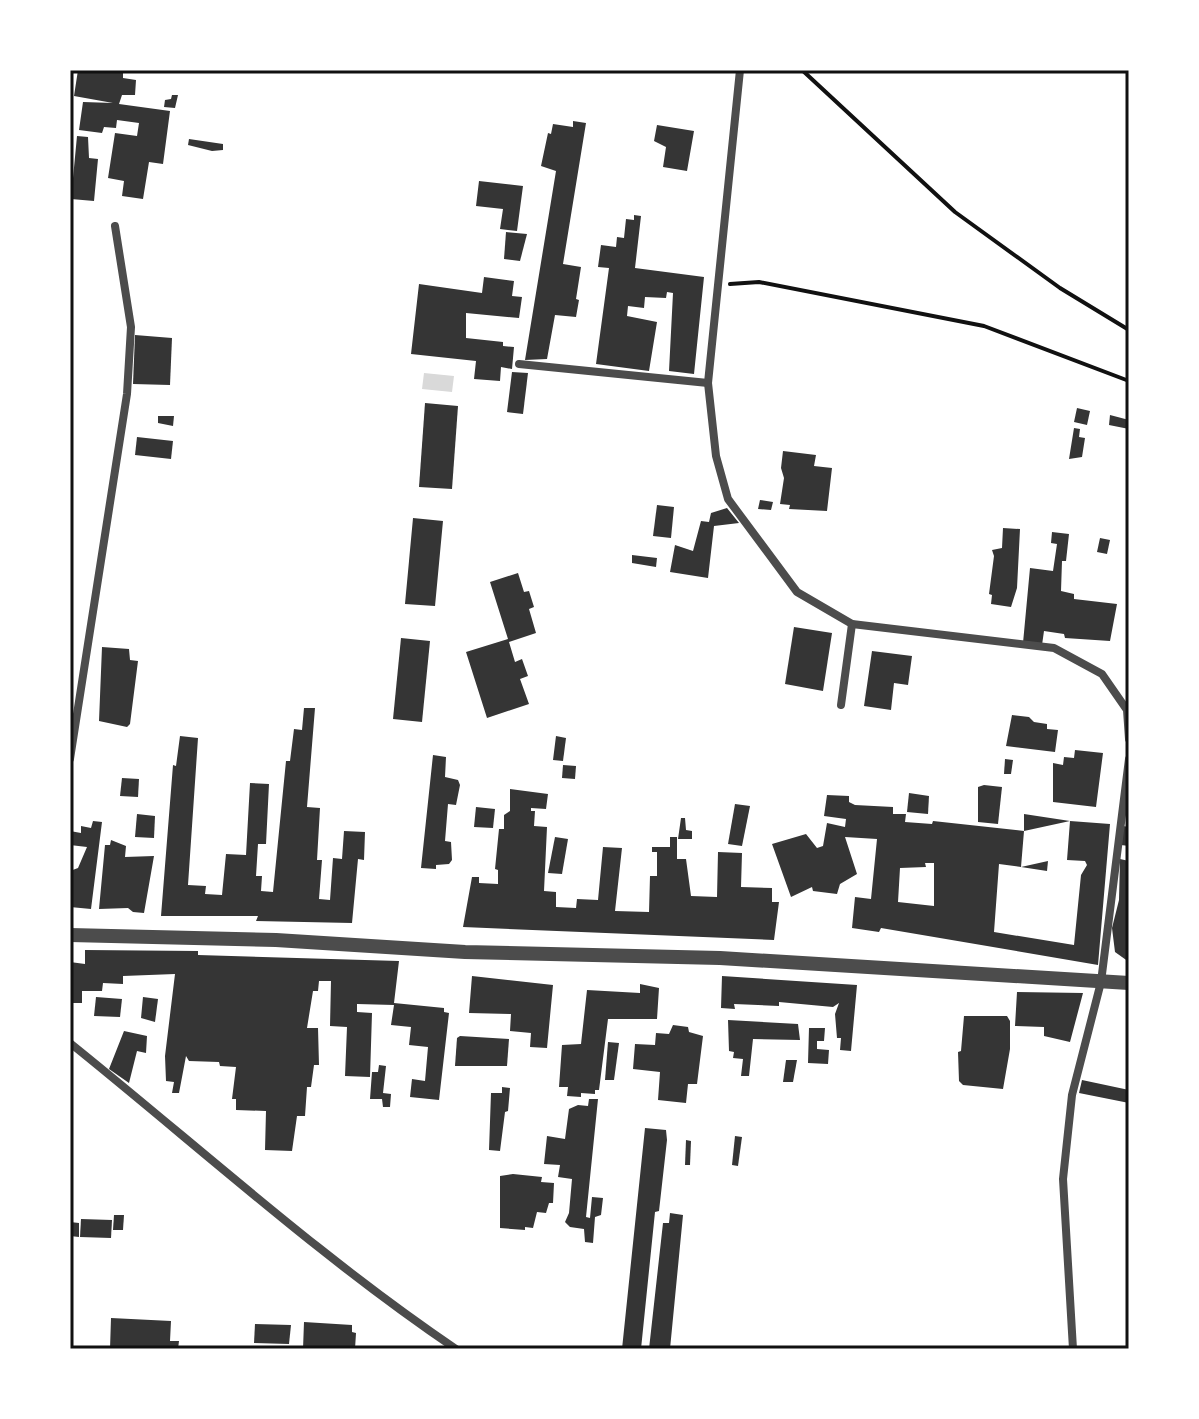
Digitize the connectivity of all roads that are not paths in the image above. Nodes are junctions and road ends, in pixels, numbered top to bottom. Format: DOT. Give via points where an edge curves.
graph roads {
  1 [pos="740,70"];
  2 [pos="115,226"];
  3 [pos="519,364"];
  4 [pos="708,383"];
  5 [pos="852,624"];
  6 [pos="841,705"];
  7 [pos="1129,739"];
  8 [pos="70,759"];
  9 [pos="1129,759"];
  10 [pos="70,935"];
  11 [pos="1101,982"];
  12 [pos="1129,983"];
  13 [pos="70,1043"];
  14 [pos="456,1349"];
  15 [pos="1073,1349"];
  1 -- 4 [label="street"];
  2 -- 8 [label="street" via="131,327 127,394"];
  3 -- 4 [label="street"];
  4 -- 5 [label="street" via="716,456 728,499 797,592"];
  5 -- 6 [label="street"];
  5 -- 7 [label="street" via="1054,648 1102,674 1127,710"];
  9 -- 11 [label="street"];
  10 -- 11 [label="street" via="720,958"];
  11 -- 12 [label="street"];
  11 -- 15 [label="street" via="1072,1095 1063,1179"];
  13 -- 14 [label="street" via="280,1219"];
}
